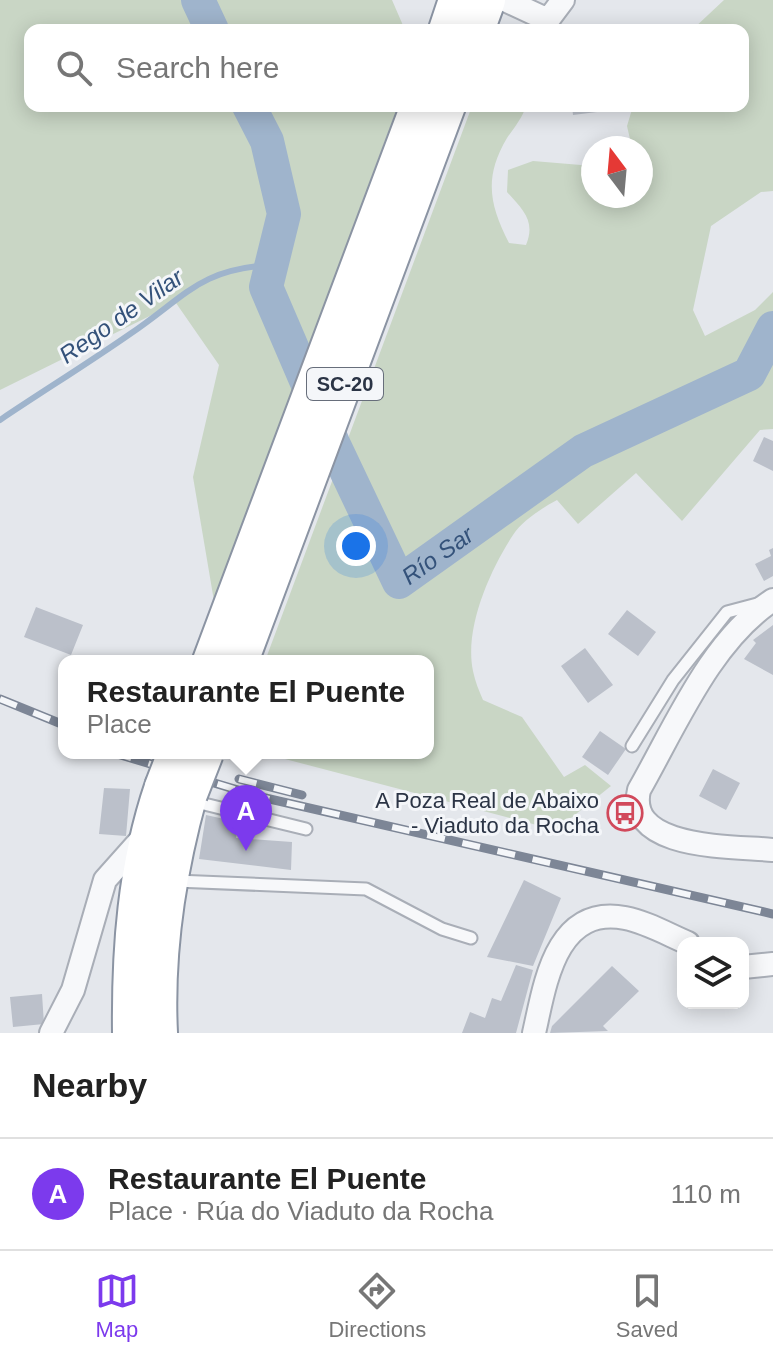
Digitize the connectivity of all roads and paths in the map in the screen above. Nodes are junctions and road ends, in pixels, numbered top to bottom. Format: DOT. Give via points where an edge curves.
graph roads {
  1 [pos="487,0"];
  2 [pos="505,0"];
  3 [pos="563,0"];
  4 [pos="457,15"];
  5 [pos="417,112"];
  6 [pos="445,112"];
  7 [pos="771,601"];
  8 [pos="213,655"];
  9 [pos="242,655"];
  10 [pos="632,746"];
  11 [pos="177,759"];
  12 [pos="201,759"];
  13 [pos="180,794"];
  14 [pos="306,829"];
  15 [pos="149,831"];
  16 [pos="773,850"];
  17 [pos="167,881"];
  18 [pos="471,938"];
  19 [pos="677,938"];
  20 [pos="773,964"];
  21 [pos="749,966"];
  22 [pos="163,1020"];
  23 [pos="51,1033"];
  24 [pos="131,1033"];
  25 [pos="534,1033"];
  1 -- 4 [label="highway"];
  2 -- 3 [label="street" via="548,20"];
  5 -- 8 [label="highway, SC-20"];
  6 -- 9 [label="highway, SC-20"];
  7 -- 10 [label="lane" via="727,612 673,680"];
  7 -- 16 [label="street" via="723,646 637,800 649,823 669,839"];
  11 -- 13 [label="highway, bridge"];
  12 -- 13 [label="highway, bridge"];
  13 -- 14 [label="lane"];
  13 -- 15 [label="highway"];
  13 -- 17 [label="highway"];
  15 -- 23 [label="street" via="105,880 73,990"];
  15 -- 24 [label="highway" via="133,939"];
  17 -- 18 [label="lane" via="366,889 442,929"];
  17 -- 22 [label="highway"];
  19 -- 25 [label="street" via="614,917 572,931 556,952"];
  20 -- 21 [label="street"];
}
